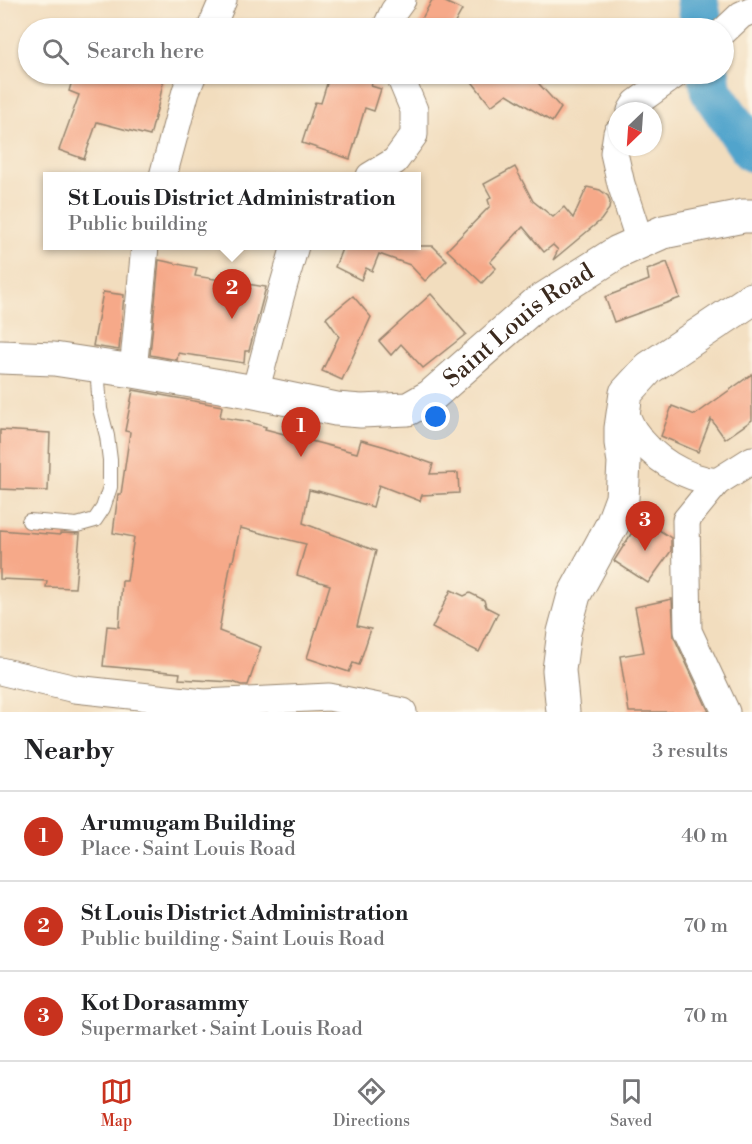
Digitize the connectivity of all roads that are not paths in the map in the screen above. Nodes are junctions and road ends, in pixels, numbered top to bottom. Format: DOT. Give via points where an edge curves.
graph roads {
  1 [pos="223,0"];
  2 [pos="402,0"];
  3 [pos="215,18"];
  4 [pos="391,18"];
  5 [pos="189,84"];
  6 [pos="403,84"];
  7 [pos="662,84"];
  8 [pos="637,102"];
  9 [pos="615,156"];
  10 [pos="164,172"];
  11 [pos="378,172"];
  12 [pos="752,216"];
  13 [pos="640,242"];
  14 [pos="145,250"];
  15 [pos="294,250"];
  16 [pos="752,298"];
  17 [pos="0,357"];
  18 [pos="98,366"];
  19 [pos="133,371"];
  20 [pos="255,392"];
  21 [pos="624,410"];
  22 [pos="752,460"];
  23 [pos="717,482"];
  24 [pos="29,521"];
  25 [pos="0,671"];
  26 [pos="403,712"];
  27 [pos="562,712"];
  28 [pos="726,712"];
  1 -- 3 [label="street"];
  2 -- 4 [label="street"];
  5 -- 10 [label="street"];
  6 -- 11 [label="street" via="414,110 414,135 395,161"];
  7 -- 8 [label="street"];
  9 -- 13 [label="street"];
  12 -- 13 [label="main road, Saint Louis Road" via="663,232"];
  13 -- 20 [label="main road, Saint Louis Road" via="536,304 431,396 408,409 336,409"];
  14 -- 19 [label="street"];
  15 -- 20 [label="street"];
  16 -- 21 [label="main road" via="649,368 626,393"];
  17 -- 18 [label="main road, Saint Louis Road"];
  18 -- 19 [label="main road, Saint Louis Road"];
  18 -- 24 [label="lane" via="100,409 110,460 110,487 104,508 95,520 77,525"];
  19 -- 20 [label="main road, Saint Louis Road"];
  21 -- 23 [label="street" via="634,431 659,458 700,480"];
  21 -- 27 [label="main road" via="622,498 612,525 574,595 566,623 559,670"];
  22 -- 23 [label="street"];
  23 -- 28 [label="street" via="686,520 688,631"];
  25 -- 26 [label="street" via="75,689 204,703 329,697"];
}
